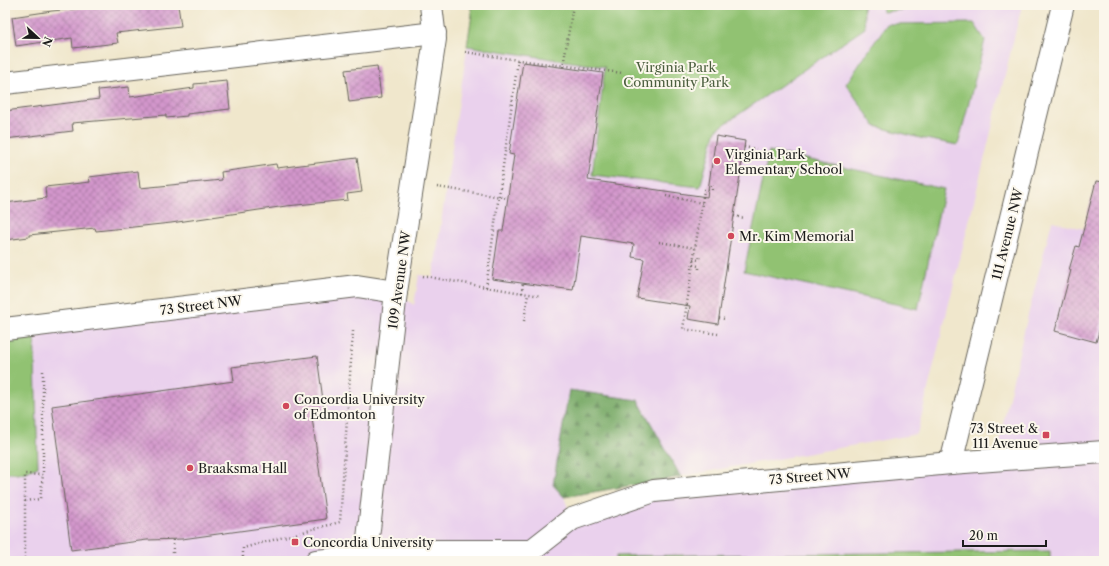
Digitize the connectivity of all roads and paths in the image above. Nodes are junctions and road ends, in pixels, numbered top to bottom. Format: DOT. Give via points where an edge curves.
graph roads {
  1 [pos="431,5"];
  2 [pos="572,5"];
  3 [pos="1063,5"];
  4 [pos="434,33"];
  5 [pos="465,52"];
  6 [pos="518,60"];
  7 [pos="563,66"];
  8 [pos="623,73"];
  9 [pos="5,83"];
  10 [pos="744,147"];
  11 [pos="756,149"];
  12 [pos="413,184"];
  13 [pos="712,185"];
  14 [pos="499,196"];
  15 [pos="666,196"];
  16 [pos="508,198"];
  17 [pos="702,203"];
  18 [pos="734,216"];
  19 [pos="744,218"];
  20 [pos="659,242"];
  21 [pos="695,248"];
  22 [pos="700,255"];
  23 [pos="693,259"];
  24 [pos="692,265"];
  25 [pos="698,270"];
  26 [pos="398,283"];
  27 [pos="523,284"];
  28 [pos="486,287"];
  29 [pos="522,293"];
  30 [pos="528,294"];
  31 [pos="541,296"];
  32 [pos="719,318"];
  33 [pos="724,319"];
  34 [pos="524,321"];
  35 [pos="5,328"];
  36 [pos="353,331"];
  37 [pos="718,334"];
  38 [pos="43,370"];
  39 [pos="1104,452"];
  40 [pos="951,463"];
  41 [pos="43,474"];
  42 [pos="25,501"];
  43 [pos="173,540"];
  44 [pos="366,556"];
  45 [pos="529,556"];
  46 [pos="25,561"];
  47 [pos="173,561"];
  48 [pos="243,561"];
  49 [pos="316,561"];
  1 -- 4 [label="street, 109 Avenue NW"];
  2 -- 7 [label="path"];
  3 -- 40 [label="street, 111 Avenue NW"];
  4 -- 9 [label="street"];
  4 -- 12 [label="street, 109 Avenue NW" via="436,39"];
  5 -- 6 [label="path"];
  6 -- 7 [label="path"];
  6 -- 14 [label="path"];
  7 -- 8 [label="path"];
  10 -- 11 [label="path"];
  12 -- 14 [label="path"];
  12 -- 26 [label="street, 109 Avenue NW"];
  13 -- 17 [label="path" via="712,190 704,190"];
  14 -- 16 [label="path"];
  14 -- 28 [label="path"];
  15 -- 17 [label="path"];
  17 -- 21 [label="path"];
  18 -- 19 [label="path"];
  20 -- 21 [label="path"];
  21 -- 23 [label="path"];
  22 -- 23 [label="path" via="699,260"];
  23 -- 24 [label="path"];
  24 -- 25 [label="path" via="699,266"];
  24 -- 37 [label="path" via="683,328"];
  26 -- 28 [label="path" via="419,275"];
  26 -- 35 [label="street, 73 Street NW"];
  26 -- 44 [label="street, 109 Avenue NW"];
  27 -- 29 [label="path"];
  28 -- 29 [label="path"];
  29 -- 30 [label="path"];
  30 -- 31 [label="path"];
  30 -- 34 [label="path"];
  32 -- 33 [label="path"];
  36 -- 48 [label="path" via="340,522 243,548"];
  38 -- 41 [label="path"];
  39 -- 40 [label="street, 73 Street NW"];
  40 -- 45 [label="street, 73 Street NW" via="654,491 572,519"];
  41 -- 42 [label="path" via="40,499"];
  41 -- 42 [label="path" via="24,474"];
  42 -- 46 [label="path"];
  43 -- 47 [label="path"];
  44 -- 45 [label="street" via="395,551"];
  44 -- 49 [label="street"];
}
